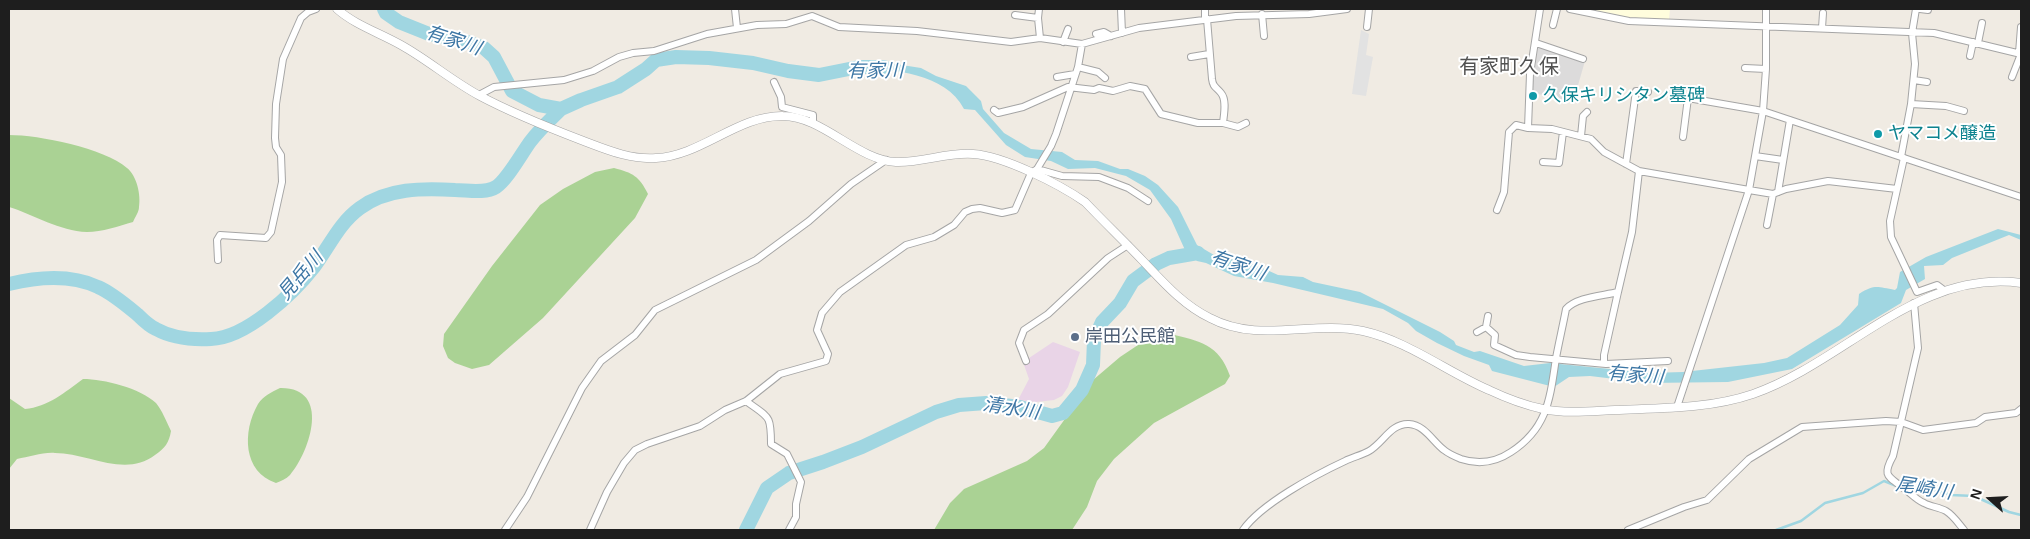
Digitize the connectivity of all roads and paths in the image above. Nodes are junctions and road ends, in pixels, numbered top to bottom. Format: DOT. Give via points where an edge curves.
graph roads {
  1 [pos="316,9"];
  2 [pos="336,9"];
  3 [pos="735,9"];
  4 [pos="1039,9"];
  5 [pos="1120,9"];
  6 [pos="1204,9"];
  7 [pos="1347,9"];
  8 [pos="1368,9"];
  9 [pos="1540,9"];
  10 [pos="1557,9"];
  11 [pos="1570,9"];
  12 [pos="1766,9"];
  13 [pos="1916,9"];
  14 [pos="1920,9"];
  15 [pos="1928,10"];
  16 [pos="1823,13"];
  17 [pos="1262,14"];
  18 [pos="1015,15"];
  19 [pos="1038,18"];
  20 [pos="1206,20"];
  21 [pos="1982,24"];
  22 [pos="1553,25"];
  23 [pos="1766,26"];
  24 [pos="1367,27"];
  25 [pos="2021,27"];
  26 [pos="737,28"];
  27 [pos="1822,28"];
  28 [pos="1068,29"];
  29 [pos="1122,33"];
  30 [pos="1912,33"];
  31 [pos="1096,34"];
  32 [pos="1111,36"];
  33 [pos="1264,36"];
  34 [pos="1040,38"];
  35 [pos="1063,42"];
  36 [pos="1536,43"];
  37 [pos="1976,43"];
  38 [pos="1082,44"];
  39 [pos="2020,53"];
  40 [pos="1209,54"];
  41 [pos="1190,56"];
  42 [pos="1970,56"];
  43 [pos="1583,59"];
  44 [pos="1078,67"];
  45 [pos="1745,68"];
  46 [pos="1766,69"];
  47 [pos="1075,74"];
  48 [pos="2012,76"];
  49 [pos="1057,77"];
  50 [pos="1106,78"];
  51 [pos="1914,80"];
  52 [pos="774,82"];
  53 [pos="1927,82"];
  54 [pos="1071,87"];
  55 [pos="1648,92"];
  56 [pos="479,95"];
  57 [pos="1911,104"];
  58 [pos="994,110"];
  59 [pos="1763,111"];
  60 [pos="1964,111"];
  61 [pos="1587,112"];
  62 [pos="1790,120"];
  63 [pos="813,123"];
  64 [pos="1223,123"];
  65 [pos="1246,123"];
  66 [pos="1528,128"];
  67 [pos="1563,132"];
  68 [pos="1581,136"];
  69 [pos="1683,137"];
  70 [pos="1755,156"];
  71 [pos="1903,158"];
  72 [pos="886,160"];
  73 [pos="1783,160"];
  74 [pos="1543,162"];
  75 [pos="1626,164"];
  76 [pos="1035,170"];
  77 [pos="1639,171"];
  78 [pos="1896,189"];
  79 [pos="1749,190"];
  80 [pos="1775,193"];
  81 [pos="2021,197"];
  82 [pos="1148,201"];
  83 [pos="1497,210"];
  84 [pos="1767,225"];
  85 [pos="1128,246"];
  86 [pos="218,260"];
  87 [pos="2021,284"];
  88 [pos="1945,291"];
  89 [pos="1618,292"];
  90 [pos="1914,303"];
  91 [pos="1488,316"];
  92 [pos="1486,327"];
  93 [pos="1477,332"];
  94 [pos="1026,360"];
  95 [pos="1556,360"];
  96 [pos="1668,361"];
  97 [pos="1604,363"];
  98 [pos="746,401"];
  99 [pos="1677,408"];
  100 [pos="2021,409"];
  101 [pos="1546,410"];
  102 [pos="1901,422"];
  103 [pos="505,530"];
  104 [pos="590,530"];
  105 [pos="789,530"];
  106 [pos="1243,530"];
  107 [pos="1628,530"];
  108 [pos="1964,530"];
  1 -- 86 [label="street" via="301,18 282,59 275,138 281,156 282,182 272,232 266,238 220,235 217,240"];
  2 -- 56 [label="street" via="402,45"];
  3 -- 26 [label="street"];
  4 -- 19 [label="street"];
  5 -- 29 [label="street"];
  6 -- 20 [label="street"];
  7 -- 17 [label="street" via="1309,14"];
  8 -- 24 [label="street"];
  9 -- 36 [label="street"];
  10 -- 22 [label="street"];
  11 -- 23 [label="street" via="1629,21"];
  12 -- 23 [label="street"];
  13 -- 30 [label="street"];
  14 -- 15 [label="street"];
  16 -- 27 [label="street"];
  17 -- 20 [label="street"];
  17 -- 33 [label="street"];
  18 -- 19 [label="street"];
  19 -- 34 [label="street"];
  20 -- 29 [label="street"];
  20 -- 40 [label="street"];
  21 -- 37 [label="street"];
  23 -- 27 [label="street"];
  23 -- 46 [label="street"];
  25 -- 39 [label="street"];
  26 -- 34 [label="street" via="786,24 812,16 839,26 1011,42"];
  26 -- 56 [label="street" via="654,51 619,57 593,71 564,80 494,87"];
  27 -- 30 [label="street"];
  28 -- 35 [label="street"];
  29 -- 32 [label="street"];
  30 -- 37 [label="street" via="1934,33"];
  30 -- 51 [label="street"];
  31 -- 32 [label="street" via="1104,32"];
  32 -- 38 [label="street"];
  34 -- 35 [label="street"];
  35 -- 38 [label="street"];
  36 -- 43 [label="street"];
  36 -- 66 [label="street" via="1530,74"];
  37 -- 39 [label="street"];
  37 -- 42 [label="street"];
  38 -- 44 [label="street"];
  39 -- 48 [label="street"];
  40 -- 41 [label="street"];
  40 -- 64 [label="street" via="1213,85 1224,102"];
  44 -- 47 [label="street"];
  44 -- 50 [label="street" via="1098,72"];
  45 -- 46 [label="street"];
  46 -- 59 [label="street"];
  47 -- 49 [label="street"];
  47 -- 54 [label="street"];
  51 -- 53 [label="street"];
  51 -- 57 [label="street"];
  52 -- 63 [label="street" via="782,106 813,115"];
  54 -- 58 [label="street" via="1020,108 998,113"];
  54 -- 64 [label="street" via="1113,91 1137,87 1145,89 1161,114 1198,123"];
  54 -- 76 [label="street" via="1051,146"];
  55 -- 75 [label="street" via="1636,91"];
  56 -- 63 [label="street" via="559,132 635,157 656,158 686,151 760,119 786,115"];
  57 -- 60 [label="street" via="1946,106"];
  57 -- 71 [label="street"];
  59 -- 62 [label="street"];
  59 -- 69 [label="street" via="1688,98"];
  59 -- 70 [label="street"];
  61 -- 68 [label="street" via="1583,116"];
  62 -- 71 [label="street"];
  62 -- 73 [label="street"];
  63 -- 72 [label="street" via="868,154"];
  64 -- 65 [label="street" via="1238,127"];
  66 -- 67 [label="street"];
  66 -- 83 [label="street" via="1516,125 1509,132 1504,192"];
  67 -- 68 [label="street"];
  67 -- 74 [label="street" via="1559,163"];
  68 -- 75 [label="street" via="1591,138 1604,152"];
  70 -- 73 [label="street"];
  70 -- 79 [label="street"];
  71 -- 78 [label="street"];
  71 -- 81 [label="street"];
  72 -- 76 [label="street" via="904,162 973,154"];
  72 -- 103 [label="street" via="756,260 655,310 635,335 601,361 582,388 527,497"];
  73 -- 80 [label="street"];
  75 -- 77 [label="street"];
  76 -- 82 [label="street" via="1062,176 1099,177 1128,188"];
  76 -- 85 [label="street" via="1078,197"];
  76 -- 98 [label="street" via="1012,212 980,208 965,212 954,225 934,237 906,245 840,292 822,313 818,323 817,330 828,354 826,361 780,374"];
  77 -- 79 [label="street"];
  77 -- 89 [label="street" via="1632,232"];
  78 -- 80 [label="street" via="1828,181"];
  78 -- 88 [label="street" via="1890,221 1891,236 1898,254 1917,292 1937,285"];
  79 -- 80 [label="street"];
  79 -- 99 [label="street"];
  80 -- 84 [label="street"];
  85 -- 94 [label="street" via="1108,258 1048,314 1024,330 1019,344"];
  85 -- 101 [label="street" via="1198,312 1230,327 1266,332 1341,328 1376,334 1485,389"];
  87 -- 88 [label="street" via="1977,283"];
  88 -- 90 [label="street"];
  89 -- 95 [label="street" via="1570,305 1566,309"];
  89 -- 97 [label="street"];
  90 -- 99 [label="street" via="1802,371 1756,393 1726,402"];
  90 -- 102 [label="street" via="1918,348"];
  91 -- 92 [label="street"];
  92 -- 93 [label="street"];
  92 -- 95 [label="street" via="1495,335 1494,345 1508,352"];
  95 -- 97 [label="street"];
  95 -- 101 [label="street"];
  96 -- 97 [label="street"];
  98 -- 104 [label="street" via="700,426 636,450 607,492"];
  98 -- 105 [label="street" via="767,416 771,422 771,444 786,454 801,482 796,516"];
  99 -- 101 [label="street"];
  100 -- 102 [label="street" via="1976,422 1923,430"];
  101 -- 106 [label="street" via="1536,431 1520,447 1502,458 1486,462 1471,462 1458,457 1444,450 1424,430 1409,424 1401,425 1367,452 1346,460 1266,506"];
  102 -- 107 [label="street" via="1802,426 1749,459 1707,500"];
  102 -- 108 [label="street" via="1889,478 1924,503 1944,509"];
}
